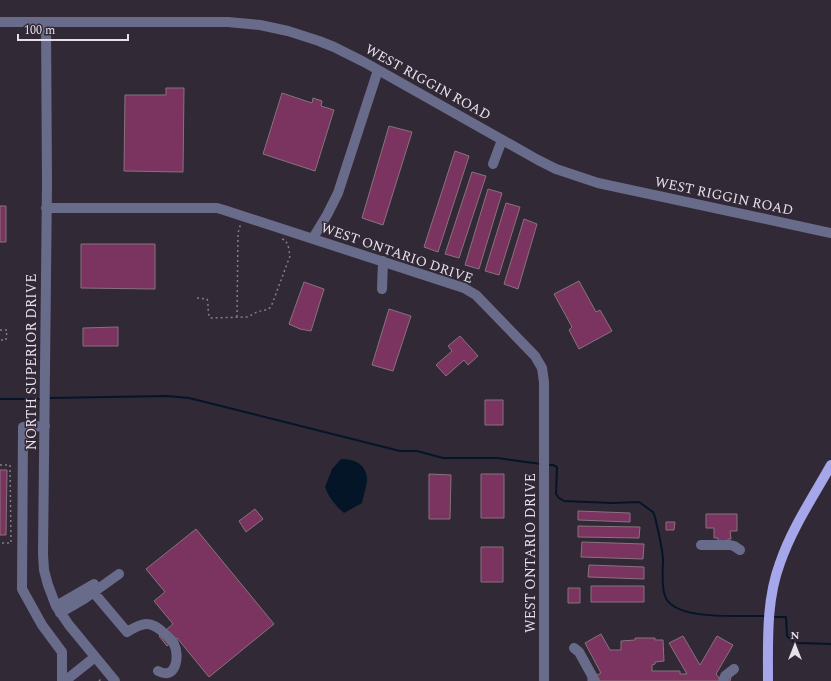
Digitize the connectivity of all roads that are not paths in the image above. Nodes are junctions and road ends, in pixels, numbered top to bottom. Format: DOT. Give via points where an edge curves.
graph roads {
  1 [pos="0,22"];
  2 [pos="46,22"];
  3 [pos="378,70"];
  4 [pos="502,140"];
  5 [pos="493,164"];
  6 [pos="46,208"];
  7 [pos="831,233"];
  8 [pos="313,238"];
  9 [pos="383,261"];
  10 [pos="382,289"];
  11 [pos="45,426"];
  12 [pos="831,465"];
  13 [pos="701,545"];
  14 [pos="740,550"];
  15 [pos="116,572"];
  16 [pos="92,590"];
  17 [pos="58,609"];
  18 [pos="574,648"];
  19 [pos="95,657"];
  20 [pos="734,669"];
  21 [pos="158,671"];
  22 [pos="62,681"];
  23 [pos="65,681"];
  24 [pos="114,681"];
  25 [pos="544,681"];
  26 [pos="595,681"];
  27 [pos="723,681"];
  28 [pos="768,681"];
  1 -- 2 [label="street, WEST RIGGIN ROAD"];
  2 -- 3 [label="street, WEST RIGGIN ROAD" via="228,22 260,25 318,40"];
  2 -- 6 [label="street, NORTH SUPERIOR DRIVE"];
  3 -- 4 [label="street, WEST RIGGIN ROAD"];
  3 -- 8 [label="street" via="338,193"];
  4 -- 5 [label="street"];
  4 -- 7 [label="street, WEST RIGGIN ROAD" via="556,169 598,183"];
  6 -- 8 [label="street, WEST ONTARIO DRIVE" via="217,208"];
  6 -- 11 [label="street, NORTH SUPERIOR DRIVE"];
  8 -- 9 [label="street, WEST ONTARIO DRIVE"];
  9 -- 10 [label="street"];
  9 -- 25 [label="street, WEST ONTARIO DRIVE" via="464,288 476,295 535,356 542,368"];
  11 -- 17 [label="street, NORTH SUPERIOR DRIVE" via="44,570"];
  11 -- 22 [label="street" via="23,427 22,589 42,625 62,652"];
  12 -- 28 [label="main road" via="786,547 776,575 769,615"];
  13 -- 14 [label="street" via="730,545"];
  15 -- 16 [label="street"];
  16 -- 17 [label="street"];
  16 -- 21 [label="street" via="128,632 143,624 151,624 158,626 173,643 177,655 175,666 167,674"];
  17 -- 19 [label="street, NORTH SUPERIOR DRIVE"];
  18 -- 26 [label="street" via="579,652"];
  19 -- 23 [label="street"];
  19 -- 24 [label="street, NORTH SUPERIOR DRIVE"];
  20 -- 27 [label="street"];
}
